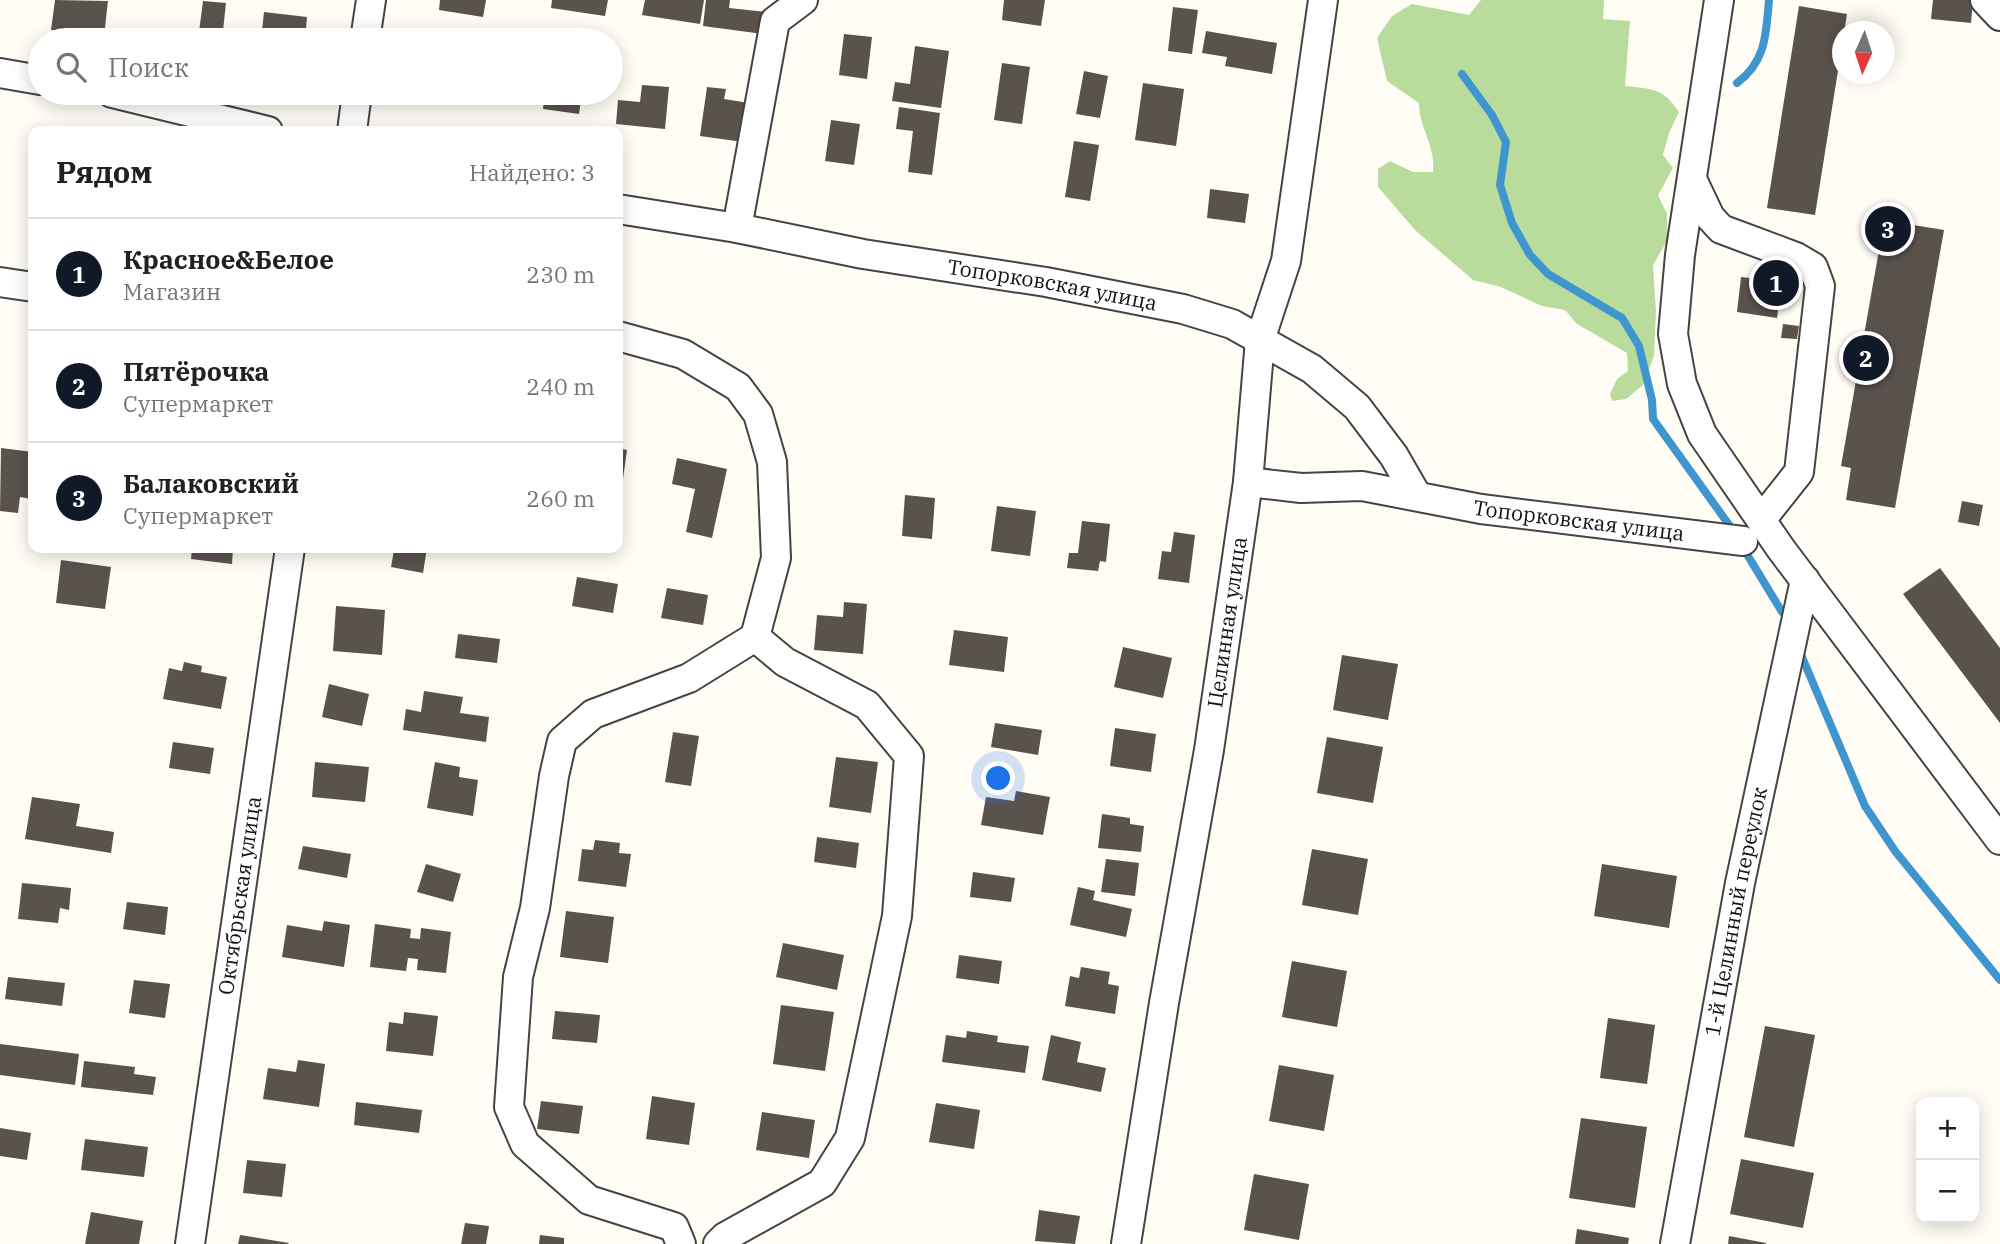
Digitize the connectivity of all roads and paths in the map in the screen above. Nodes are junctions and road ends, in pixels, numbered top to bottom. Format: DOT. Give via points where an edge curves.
graph roads {
  1 [pos="371,0"];
  2 [pos="803,0"];
  3 [pos="1323,0"];
  4 [pos="1719,0"];
  5 [pos="1984,0"];
  6 [pos="2000,16"];
  7 [pos="367,28"];
  8 [pos="0,73"];
  9 [pos="28,78"];
  10 [pos="161,105"];
  11 [pos="355,105"];
  12 [pos="247,126"];
  13 [pos="353,126"];
  14 [pos="1692,179"];
  15 [pos="623,210"];
  16 [pos="737,228"];
  17 [pos="0,282"];
  18 [pos="28,286"];
  19 [pos="623,337"];
  20 [pos="1260,340"];
  21 [pos="1248,482"];
  22 [pos="1417,496"];
  23 [pos="1752,530"];
  24 [pos="289,553"];
  25 [pos="1805,580"];
  26 [pos="755,637"];
  27 [pos="2000,840"];
  28 [pos="190,1244"];
  29 [pos="681,1244"];
  30 [pos="718,1244"];
  31 [pos="1126,1244"];
  32 [pos="1675,1244"];
  1 -- 7 [label="street"];
  2 -- 16 [label="street" via="775,21"];
  3 -- 20 [label="street, Целинная улица" via="1286,261"];
  4 -- 14 [label="street"];
  5 -- 6 [label="street"];
  8 -- 9 [label="street"];
  10 -- 12 [label="street"];
  11 -- 13 [label="street"];
  14 -- 23 [label="street" via="1673,334 1682,384 1702,434"];
  14 -- 23 [label="street" via="1721,229 1796,257 1813,267 1820,286 1798,472"];
  15 -- 16 [label="street, Топорковская улица"];
  16 -- 20 [label="street, Топорковская улица" via="1183,309 1232,324"];
  17 -- 18 [label="street"];
  19 -- 26 [label="street" via="683,354 738,387 758,414 772,462 776,558"];
  20 -- 21 [label="street, Целинная улица"];
  20 -- 22 [label="street, Топорковская улица" via="1312,369 1357,407"];
  21 -- 22 [label="street, Топорковская улица" via="1301,488 1362,486"];
  21 -- 31 [label="street, Целинная улица" via="1209,750"];
  22 -- 23 [label="street, Топорковская улица" via="1628,529"];
  23 -- 25 [label="street"];
  24 -- 28 [label="street, Октябрьская улица"];
  25 -- 27 [label="street"];
  25 -- 32 [label="street, 1-й Целинный переулок" via="1740,883"];
  26 -- 29 [label="street" via="689,678 593,714 562,741 536,908 518,977 509,1107 525,1144 589,1200 674,1227"];
  26 -- 30 [label="street" via="785,662 867,705 909,757 897,916 850,1138 822,1183"];
}
